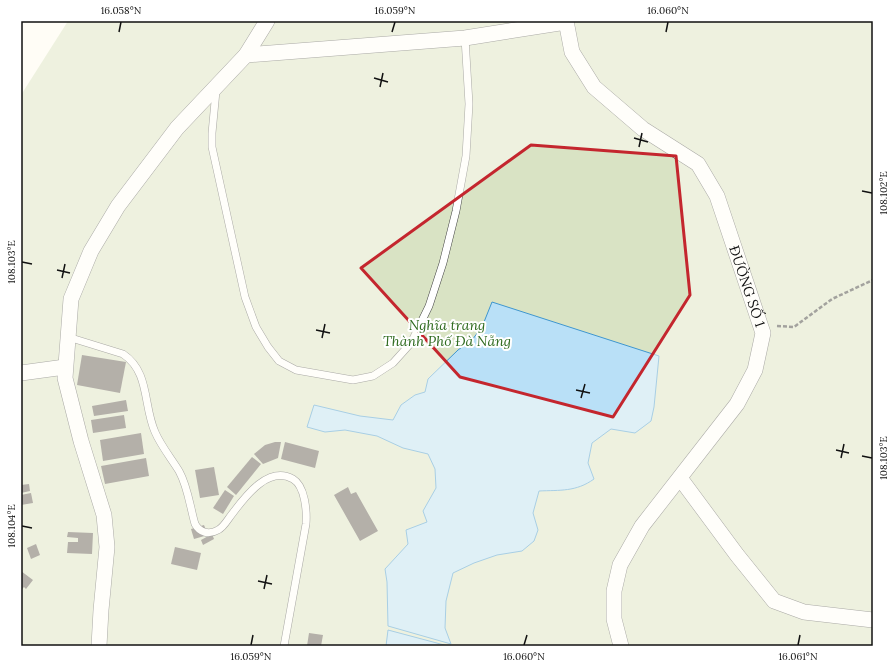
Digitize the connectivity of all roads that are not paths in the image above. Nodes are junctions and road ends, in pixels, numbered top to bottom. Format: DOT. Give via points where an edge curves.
graph roads {
  1 [pos="267,21"];
  2 [pos="566,22"];
  3 [pos="464,38"];
  4 [pos="246,55"];
  5 [pos="216,86"];
  6 [pos="68,337"];
  7 [pos="65,367"];
  8 [pos="21,373"];
  9 [pos="680,478"];
  10 [pos="873,620"];
  11 [pos="99,646"];
  12 [pos="284,646"];
  13 [pos="621,646"];
  1 -- 4 [label="street"];
  2 -- 3 [label="street"];
  2 -- 9 [label="street, ĐƯỜNG SỐ 1" via="572,52 594,87 643,129 698,164 718,196 763,333 755,370 737,404"];
  3 -- 4 [label="street"];
  3 -- 5 [label="lane" via="469,104 466,156 443,263 429,306 411,343 393,363 373,376 353,380 296,370 279,361 256,327 245,297 213,154"];
  4 -- 5 [label="street"];
  5 -- 6 [label="street" via="172,134 118,206 91,251 71,299"];
  6 -- 7 [label="street"];
  6 -- 12 [label="lane" via="123,354 136,364 142,378 154,431 184,481 198,529 212,533 222,527 249,494 265,480 280,475 288,476 299,486 306,504 306,524"];
  7 -- 8 [label="street"];
  7 -- 11 [label="street" via="65,378 81,441 104,515 107,547"];
  9 -- 10 [label="street" via="736,555 774,601 804,612"];
  9 -- 13 [label="street, ĐƯỜNG SỐ 1" via="642,526 620,564 614,591 614,619"];
}
